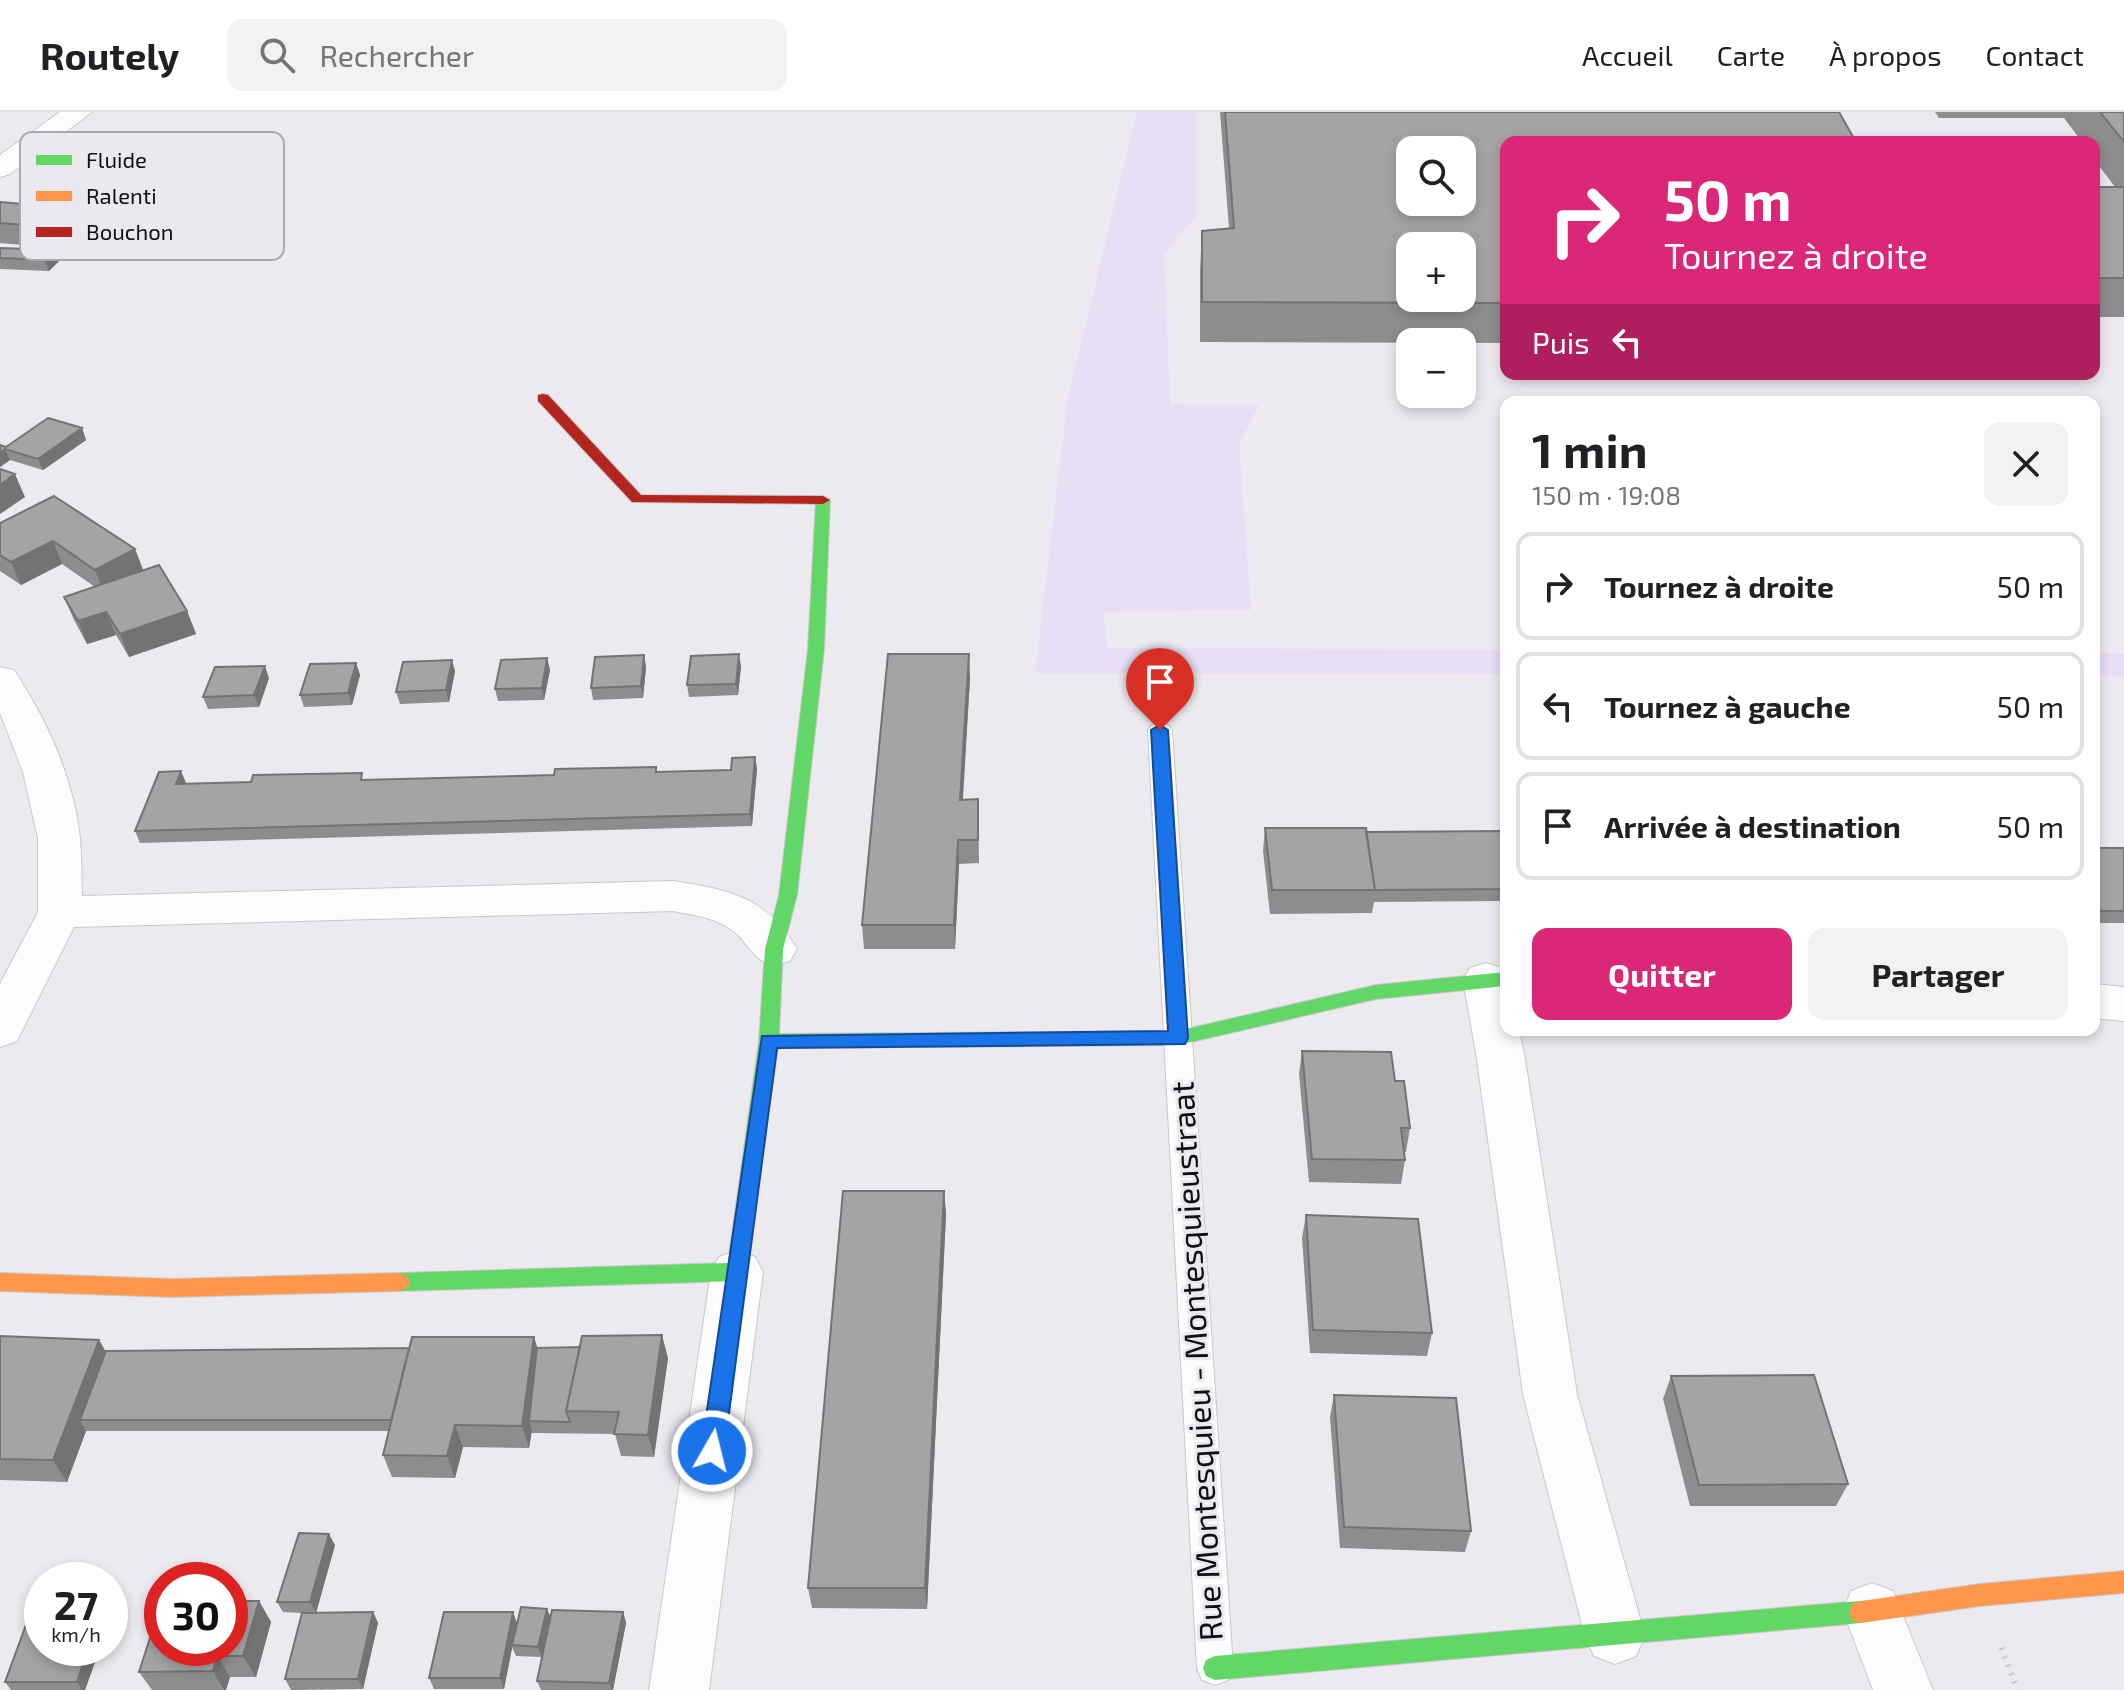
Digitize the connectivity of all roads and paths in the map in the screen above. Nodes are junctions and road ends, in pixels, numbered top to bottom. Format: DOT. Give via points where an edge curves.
graph roads {
  1 [pos="78,112"];
  2 [pos="50,132"];
  3 [pos="20,154"];
  4 [pos="0,168"];
  5 [pos="543,398"];
  6 [pos="0,679"];
  7 [pos="1160,730"];
  8 [pos="60,912"];
  9 [pos="774,949"];
  10 [pos="1496,979"];
  11 [pos="2100,1002"];
  12 [pos="2124,1004"];
  13 [pos="4,1016"];
  14 [pos="1178,1038"];
  15 [pos="769,1041"];
  16 [pos="737,1272"];
  17 [pos="0,1282"];
  18 [pos="2124,1582"];
  19 [pos="1872,1611"];
  20 [pos="1615,1636"];
  21 [pos="1215,1668"];
  22 [pos="679,1690"];
  23 [pos="1903,1690"];
  1 -- 2 [label="street"];
  3 -- 4 [label="street"];
  5 -- 9 [label="street" via="637,499 824,500 816,649 788,895"];
  6 -- 8 [label="street" via="23,718 44,772 59,838"];
  7 -- 14 [label="lane, Rue Montesquieu - Montesquieustraat"];
  8 -- 9 [label="street" via="673,896 728,906 762,928"];
  8 -- 13 [label="street"];
  9 -- 15 [label="street"];
  10 -- 14 [label="street" via="1376,992"];
  10 -- 20 [label="street" via="1500,1053 1550,1394"];
  11 -- 12 [label="street"];
  14 -- 15 [label="street"];
  14 -- 21 [label="lane, Rue Montesquieu - Montesquieustraat"];
  15 -- 16 [label="street"];
  16 -- 17 [label="street" via="173,1288"];
  16 -- 22 [label="street"];
  18 -- 19 [label="street, Rue Montesquieu - Montesquieustraat"];
  19 -- 20 [label="street, Rue Montesquieu - Montesquieustraat"];
  19 -- 23 [label="street"];
  20 -- 21 [label="street, Rue Montesquieu - Montesquieustraat"];
}
